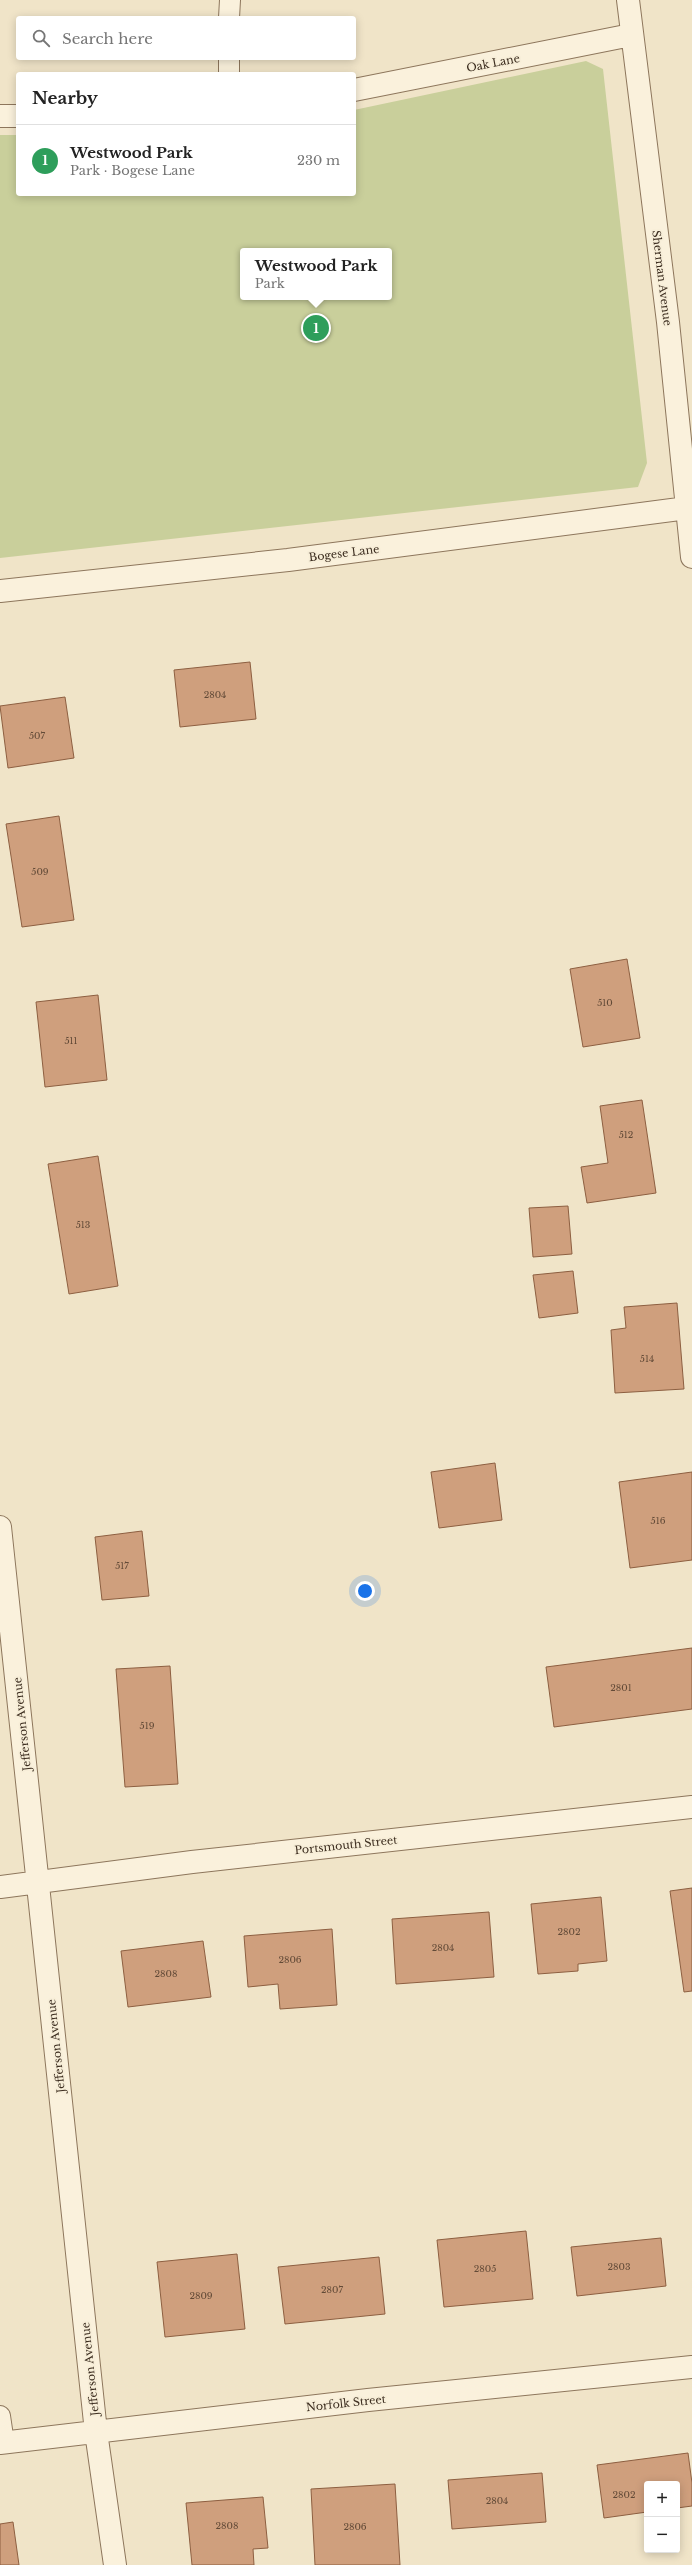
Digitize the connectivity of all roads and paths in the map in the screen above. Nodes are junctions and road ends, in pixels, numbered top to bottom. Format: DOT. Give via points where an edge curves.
graph roads {
  1 [pos="230,0"];
  2 [pos="628,0"];
  3 [pos="229,16"];
  4 [pos="631,35"];
  5 [pos="229,60"];
  6 [pos="229,72"];
  7 [pos="356,90"];
  8 [pos="0,116"];
  9 [pos="16,116"];
  10 [pos="687,508"];
  11 [pos="692,557"];
  12 [pos="0,591"];
  13 [pos="0,1527"];
  14 [pos="692,1807"];
  15 [pos="39,1883"];
  16 [pos="0,1887"];
  17 [pos="692,2367"];
  18 [pos="0,2416"];
  19 [pos="96,2432"];
  20 [pos="2,2443"];
  21 [pos="115,2565"];
  1 -- 3 [label="lane"];
  2 -- 4 [label="street, Sherman Avenue"];
  4 -- 7 [label="street, Oak Lane"];
  4 -- 10 [label="street, Sherman Avenue" via="667,314"];
  5 -- 6 [label="lane"];
  8 -- 9 [label="street"];
  10 -- 11 [label="street, Sherman Avenue"];
  10 -- 12 [label="street, Bogese Lane" via="288,560"];
  13 -- 15 [label="street, Jefferson Avenue"];
  14 -- 15 [label="street, Portsmouth Street" via="192,1862"];
  15 -- 16 [label="street, Portsmouth Street"];
  15 -- 19 [label="street, Jefferson Avenue"];
  17 -- 19 [label="street, Norfolk Street" via="368,2400"];
  18 -- 20 [label="lane"];
  19 -- 20 [label="street, Norfolk Street"];
  19 -- 21 [label="street, Jefferson Avenue"];
}
